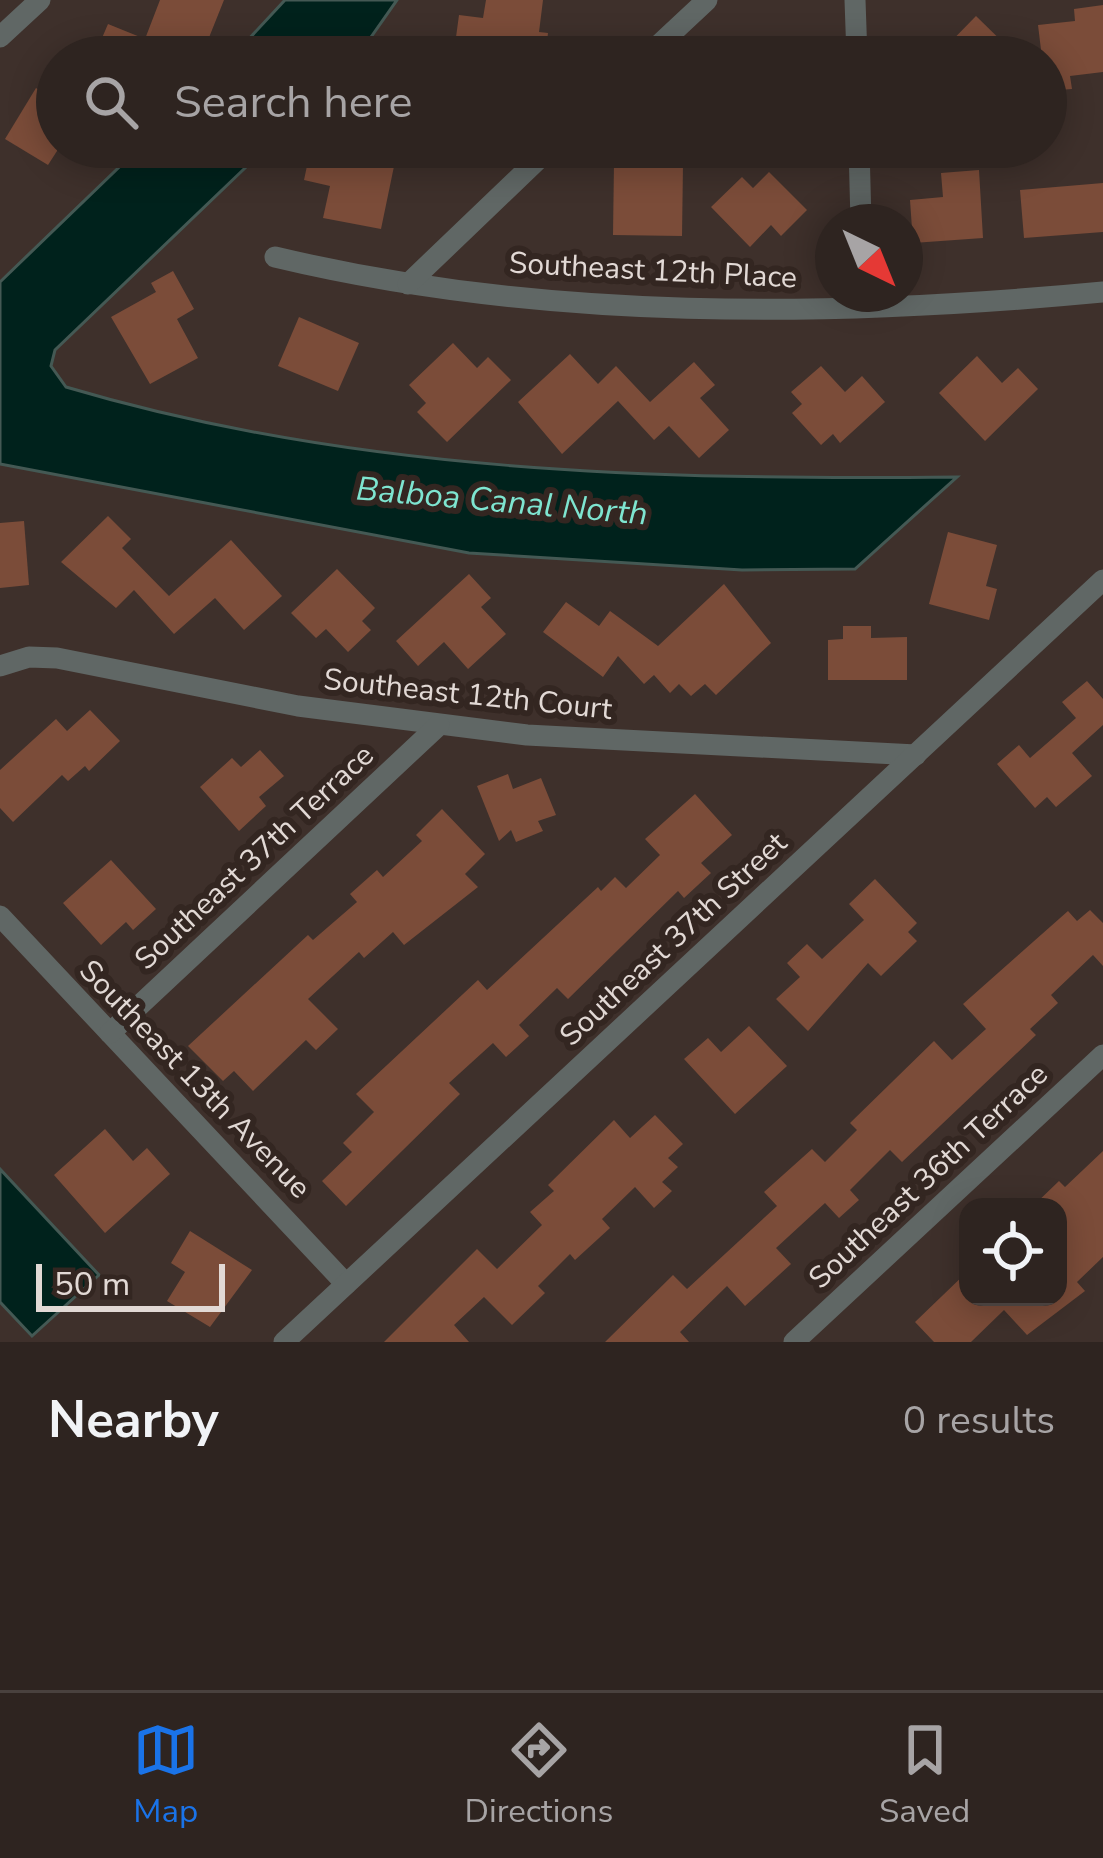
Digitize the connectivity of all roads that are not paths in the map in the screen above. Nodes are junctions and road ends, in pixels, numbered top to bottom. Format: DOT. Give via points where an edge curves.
graph roads {
  1 [pos="40,0"];
  2 [pos="707,0"];
  3 [pos="855,0"];
  4 [pos="668,36"];
  5 [pos="856,36"];
  6 [pos="0,37"];
  7 [pos="529,168"];
  8 [pos="860,168"];
  9 [pos="861,204"];
  10 [pos="275,257"];
  11 [pos="408,284"];
  12 [pos="1103,292"];
  13 [pos="923,299"];
  14 [pos="815,303"];
  15 [pos="1103,580"];
  16 [pos="9,662"];
  17 [pos="439,725"];
  18 [pos="916,754"];
  19 [pos="0,916"];
  20 [pos="110,1033"];
  21 [pos="1103,1055"];
  22 [pos="346,1284"];
  23 [pos="284,1342"];
  24 [pos="794,1342"];
  1 -- 6 [label="street"];
  2 -- 4 [label="street"];
  3 -- 5 [label="street"];
  7 -- 11 [label="street"];
  8 -- 9 [label="street"];
  10 -- 11 [label="street, Southeast 12th Place"];
  11 -- 14 [label="street, Southeast 12th Place" via="683,308"];
  12 -- 13 [label="street, Southeast 12th Place"];
  15 -- 18 [label="street, Southeast 37th Street"];
  16 -- 17 [label="street, Southeast 12th Court" via="57,658"];
  17 -- 18 [label="street, Southeast 12th Court"];
  17 -- 20 [label="street, Southeast 37th Terrace"];
  18 -- 22 [label="street, Southeast 37th Street"];
  19 -- 20 [label="street, Southeast 13th Avenue"];
  20 -- 22 [label="street, Southeast 13th Avenue"];
  21 -- 24 [label="street, Southeast 36th Terrace"];
  22 -- 23 [label="street, Southeast 37th Street"];
}
